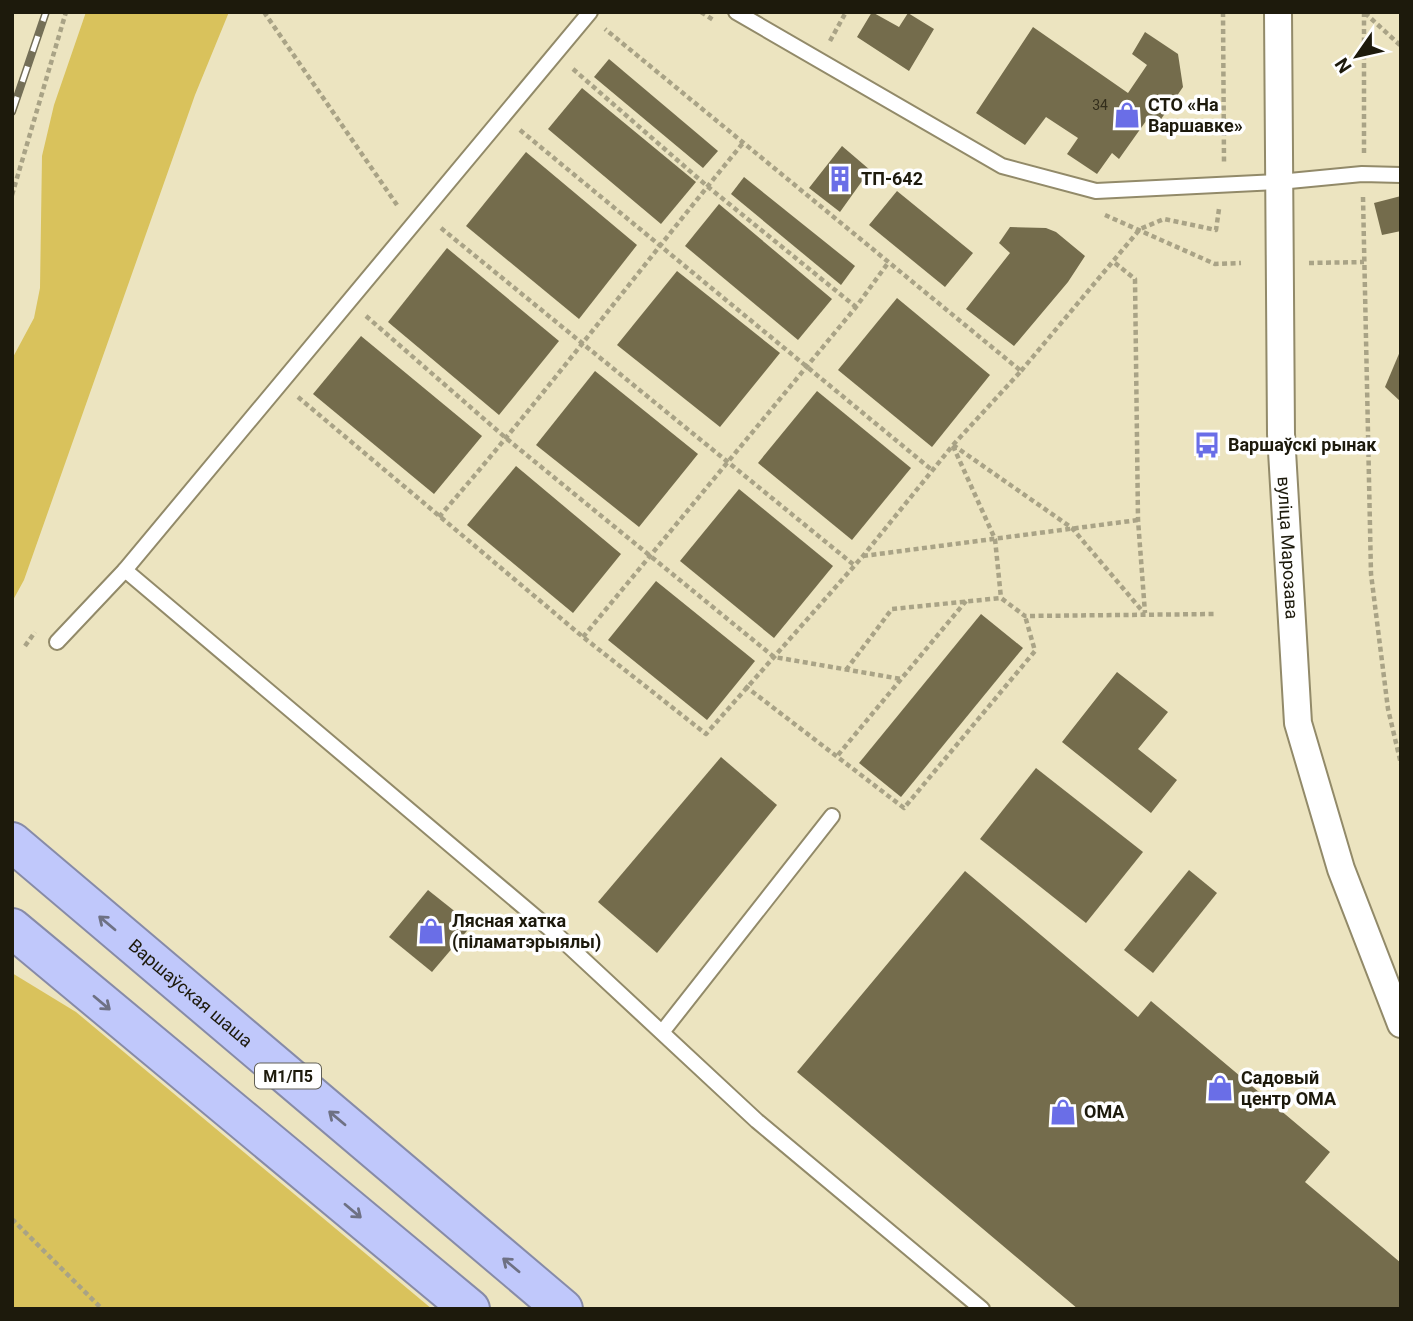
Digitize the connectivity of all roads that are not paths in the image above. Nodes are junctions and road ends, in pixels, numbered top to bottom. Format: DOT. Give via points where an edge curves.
graph roads {
  1 [pos="736,12"];
  2 [pos="1278,12"];
  3 [pos="589,13"];
  4 [pos="1401,175"];
  5 [pos="1279,182"];
  6 [pos="125,570"];
  7 [pos="57,642"];
  8 [pos="832,816"];
  9 [pos="12,842"];
  10 [pos="12,928"];
  11 [pos="1401,1024"];
  12 [pos="663,1031"];
  13 [pos="470,1309"];
  14 [pos="563,1309"];
  15 [pos="982,1309"];
  1 -- 5 [label="lane" via="1002,166 1096,191"];
  2 -- 5 [label="street, вуліца Марозава"];
  3 -- 6 [label="lane"];
  4 -- 5 [label="lane"];
  5 -- 11 [label="street, вуліца Марозава" via="1281,434 1298,723 1341,869"];
  6 -- 7 [label="lane"];
  6 -- 12 [label="lane" via="557,935"];
  8 -- 12 [label="lane"];
  14 -- 9 [label="highway, Варшаўская шаша / М1/П5, one-way"];
  10 -- 13 [label="highway, one-way"];
  12 -- 15 [label="lane" via="757,1121"];
}
